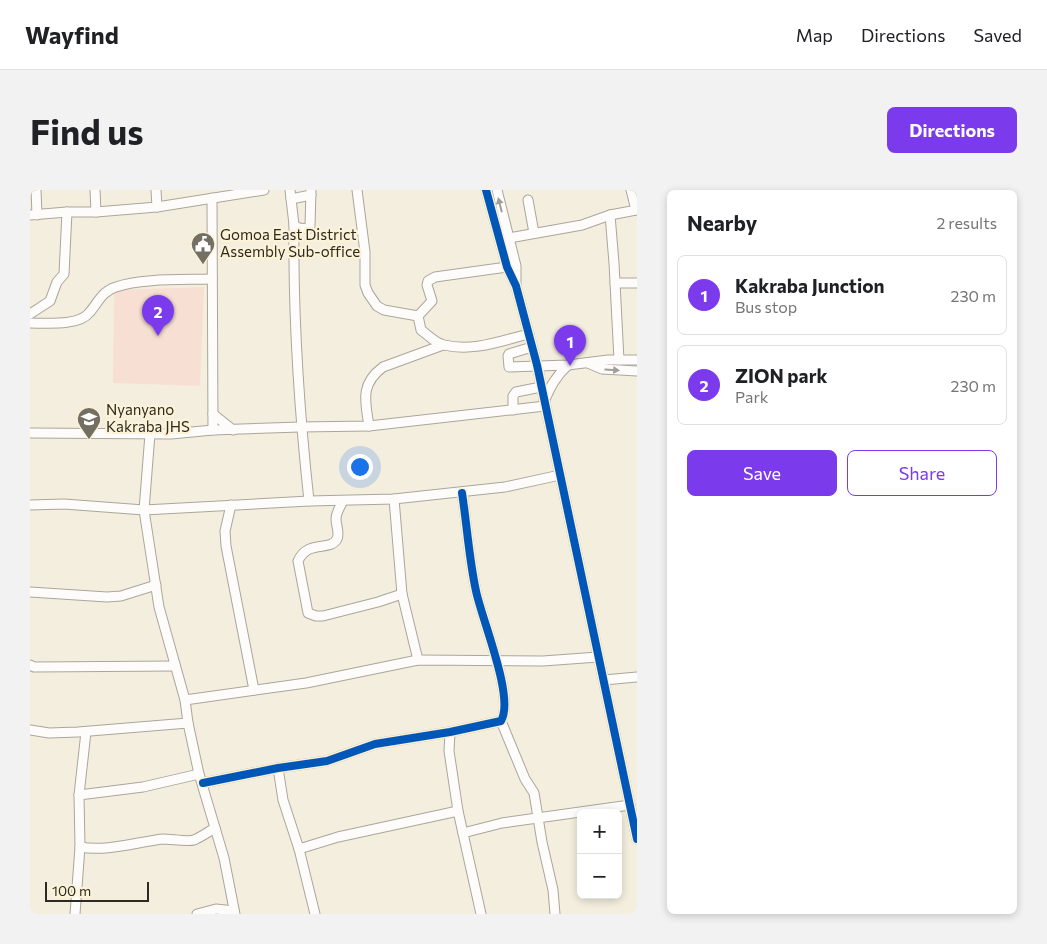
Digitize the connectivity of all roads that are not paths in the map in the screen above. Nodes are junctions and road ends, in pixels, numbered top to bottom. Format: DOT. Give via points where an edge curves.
graph roads {
  1 [pos="36,190"];
  2 [pos="95,190"];
  3 [pos="156,190"];
  4 [pos="264,190"];
  5 [pos="357,190"];
  6 [pos="486,190"];
  7 [pos="497,190"];
  8 [pos="631,190"];
  9 [pos="311,193"];
  10 [pos="290,194"];
  11 [pos="212,198"];
  12 [pos="528,200"];
  13 [pos="157,207"];
  14 [pos="637,210"];
  15 [pos="67,212"];
  16 [pos="96,212"];
  17 [pos="34,215"];
  18 [pos="610,215"];
  19 [pos="294,225"];
  20 [pos="534,233"];
  21 [pos="509,238"];
  22 [pos="507,267"];
  23 [pos="212,279"];
  24 [pos="615,283"];
  25 [pos="637,283"];
  26 [pos="516,286"];
  27 [pos="30,314"];
  28 [pos="418,316"];
  29 [pos="30,323"];
  30 [pos="528,334"];
  31 [pos="443,345"];
  32 [pos="532,347"];
  33 [pos="619,360"];
  34 [pos="637,360"];
  35 [pos="587,363"];
  36 [pos="537,365"];
  37 [pos="568,365"];
  38 [pos="637,371"];
  39 [pos="541,387"];
  40 [pos="544,404"];
  41 [pos="514,410"];
  42 [pos="212,414"];
  43 [pos="369,426"];
  44 [pos="300,427"];
  45 [pos="213,430"];
  46 [pos="234,430"];
  47 [pos="30,433"];
  48 [pos="150,434"];
  49 [pos="560,475"];
  50 [pos="462,492"];
  51 [pos="394,499"];
  52 [pos="308,501"];
  53 [pos="343,501"];
  54 [pos="30,505"];
  55 [pos="231,505"];
  56 [pos="144,510"];
  57 [pos="156,585"];
  58 [pos="30,592"];
  59 [pos="402,594"];
  60 [pos="598,657"];
  61 [pos="418,660"];
  62 [pos="496,661"];
  63 [pos="30,665"];
  64 [pos="176,666"];
  65 [pos="637,677"];
  66 [pos="604,680"];
  67 [pos="254,690"];
  68 [pos="185,700"];
  69 [pos="501,721"];
  70 [pos="188,723"];
  71 [pos="30,730"];
  72 [pos="86,732"];
  73 [pos="450,732"];
  74 [pos="278,768"];
  75 [pos="201,778"];
  76 [pos="626,788"];
  77 [pos="637,788"];
  78 [pos="79,795"];
  79 [pos="630,805"];
  80 [pos="458,811"];
  81 [pos="538,818"];
  82 [pos="215,828"];
  83 [pos="463,833"];
  84 [pos="637,839"];
  85 [pos="80,847"];
  86 [pos="299,849"];
  87 [pos="235,913"];
  88 [pos="75,914"];
  89 [pos="197,914"];
  90 [pos="315,914"];
  91 [pos="481,914"];
  92 [pos="555,914"];
  1 -- 17 [label="street"];
  2 -- 16 [label="street"];
  3 -- 13 [label="street"];
  4 -- 11 [label="street"];
  5 -- 28 [label="street" via="368,293 384,310"];
  6 -- 22 [label="street"];
  21 -- 7 [label="street, one-way"];
  8 -- 14 [label="street"];
  9 -- 10 [label="street"];
  9 -- 19 [label="street" via="310,226 303,229"];
  10 -- 19 [label="street"];
  11 -- 13 [label="street"];
  11 -- 23 [label="street"];
  12 -- 20 [label="street"];
  13 -- 16 [label="street"];
  14 -- 18 [label="street"];
  15 -- 16 [label="street"];
  15 -- 17 [label="street"];
  15 -- 27 [label="street" via="64,274 57,282 50,301"];
  18 -- 20 [label="street" via="582,225"];
  18 -- 24 [label="street"];
  19 -- 44 [label="street"];
  20 -- 21 [label="street"];
  21 -- 26 [label="street" via="516,266"];
  22 -- 26 [label="street"];
  22 -- 28 [label="street" via="430,279 427,285 432,301"];
  23 -- 29 [label="street" via="138,282 114,287 99,298 88,315 77,321"];
  23 -- 42 [label="street"];
  24 -- 25 [label="street"];
  24 -- 33 [label="street"];
  26 -- 30 [label="street"];
  28 -- 31 [label="street" via="421,330"];
  30 -- 31 [label="street" via="470,348"];
  30 -- 32 [label="street"];
  31 -- 43 [label="street" via="374,373 366,390"];
  32 -- 36 [label="street"];
  32 -- 36 [label="street" via="509,354 509,366"];
  33 -- 34 [label="street"];
  33 -- 35 [label="street"];
  35 -- 37 [label="street"];
  35 -- 38 [label="street, one-way" via="602,369"];
  36 -- 37 [label="street"];
  36 -- 39 [label="street"];
  37 -- 40 [label="street" via="558,374"];
  39 -- 40 [label="street"];
  39 -- 41 [label="street" via="516,392 513,396"];
  40 -- 41 [label="street"];
  40 -- 49 [label="street"];
  41 -- 43 [label="street"];
  42 -- 45 [label="street"];
  42 -- 46 [label="street"];
  43 -- 44 [label="street"];
  44 -- 46 [label="street"];
  44 -- 52 [label="street"];
  45 -- 46 [label="street"];
  45 -- 48 [label="street"];
  47 -- 48 [label="street"];
  48 -- 56 [label="street"];
  49 -- 50 [label="street" via="505,488"];
  49 -- 60 [label="street"];
  50 -- 51 [label="street"];
  50 -- 62 [label="street" via="476,592"];
  51 -- 53 [label="street"];
  51 -- 59 [label="street"];
  52 -- 53 [label="street"];
  52 -- 55 [label="street"];
  53 -- 59 [label="street" via="336,516 338,534 335,542 306,550 298,561 308,613 323,616"];
  54 -- 56 [label="street"];
  55 -- 56 [label="street"];
  55 -- 67 [label="street" via="225,531 226,546"];
  56 -- 57 [label="street"];
  57 -- 58 [label="street" via="107,597"];
  57 -- 64 [label="street"];
  59 -- 61 [label="street"];
  60 -- 62 [label="street"];
  60 -- 66 [label="street"];
  61 -- 62 [label="street"];
  61 -- 67 [label="street"];
  62 -- 69 [label="street" via="506,705"];
  63 -- 64 [label="street"];
  64 -- 68 [label="street"];
  65 -- 66 [label="street"];
  66 -- 76 [label="street"];
  67 -- 68 [label="street"];
  68 -- 70 [label="street"];
  69 -- 73 [label="street"];
  69 -- 81 [label="street" via="524,779 534,793"];
  70 -- 72 [label="street"];
  70 -- 75 [label="street"];
  71 -- 72 [label="street"];
  72 -- 78 [label="street"];
  73 -- 74 [label="street" via="374,744 327,761"];
  73 -- 80 [label="street" via="449,751"];
  74 -- 75 [label="street"];
  74 -- 86 [label="street" via="283,800"];
  75 -- 78 [label="street"];
  75 -- 82 [label="street"];
  76 -- 77 [label="street"];
  76 -- 79 [label="street"];
  78 -- 85 [label="street"];
  79 -- 81 [label="street"];
  79 -- 84 [label="street"];
  80 -- 83 [label="street"];
  80 -- 86 [label="street" via="338,837"];
  81 -- 83 [label="street"];
  81 -- 92 [label="street"];
  82 -- 85 [label="street" via="195,840 163,840 93,849"];
  82 -- 87 [label="street"];
  83 -- 91 [label="street"];
  85 -- 88 [label="street"];
  86 -- 90 [label="street"];
  87 -- 89 [label="street" via="216,910"];
}
